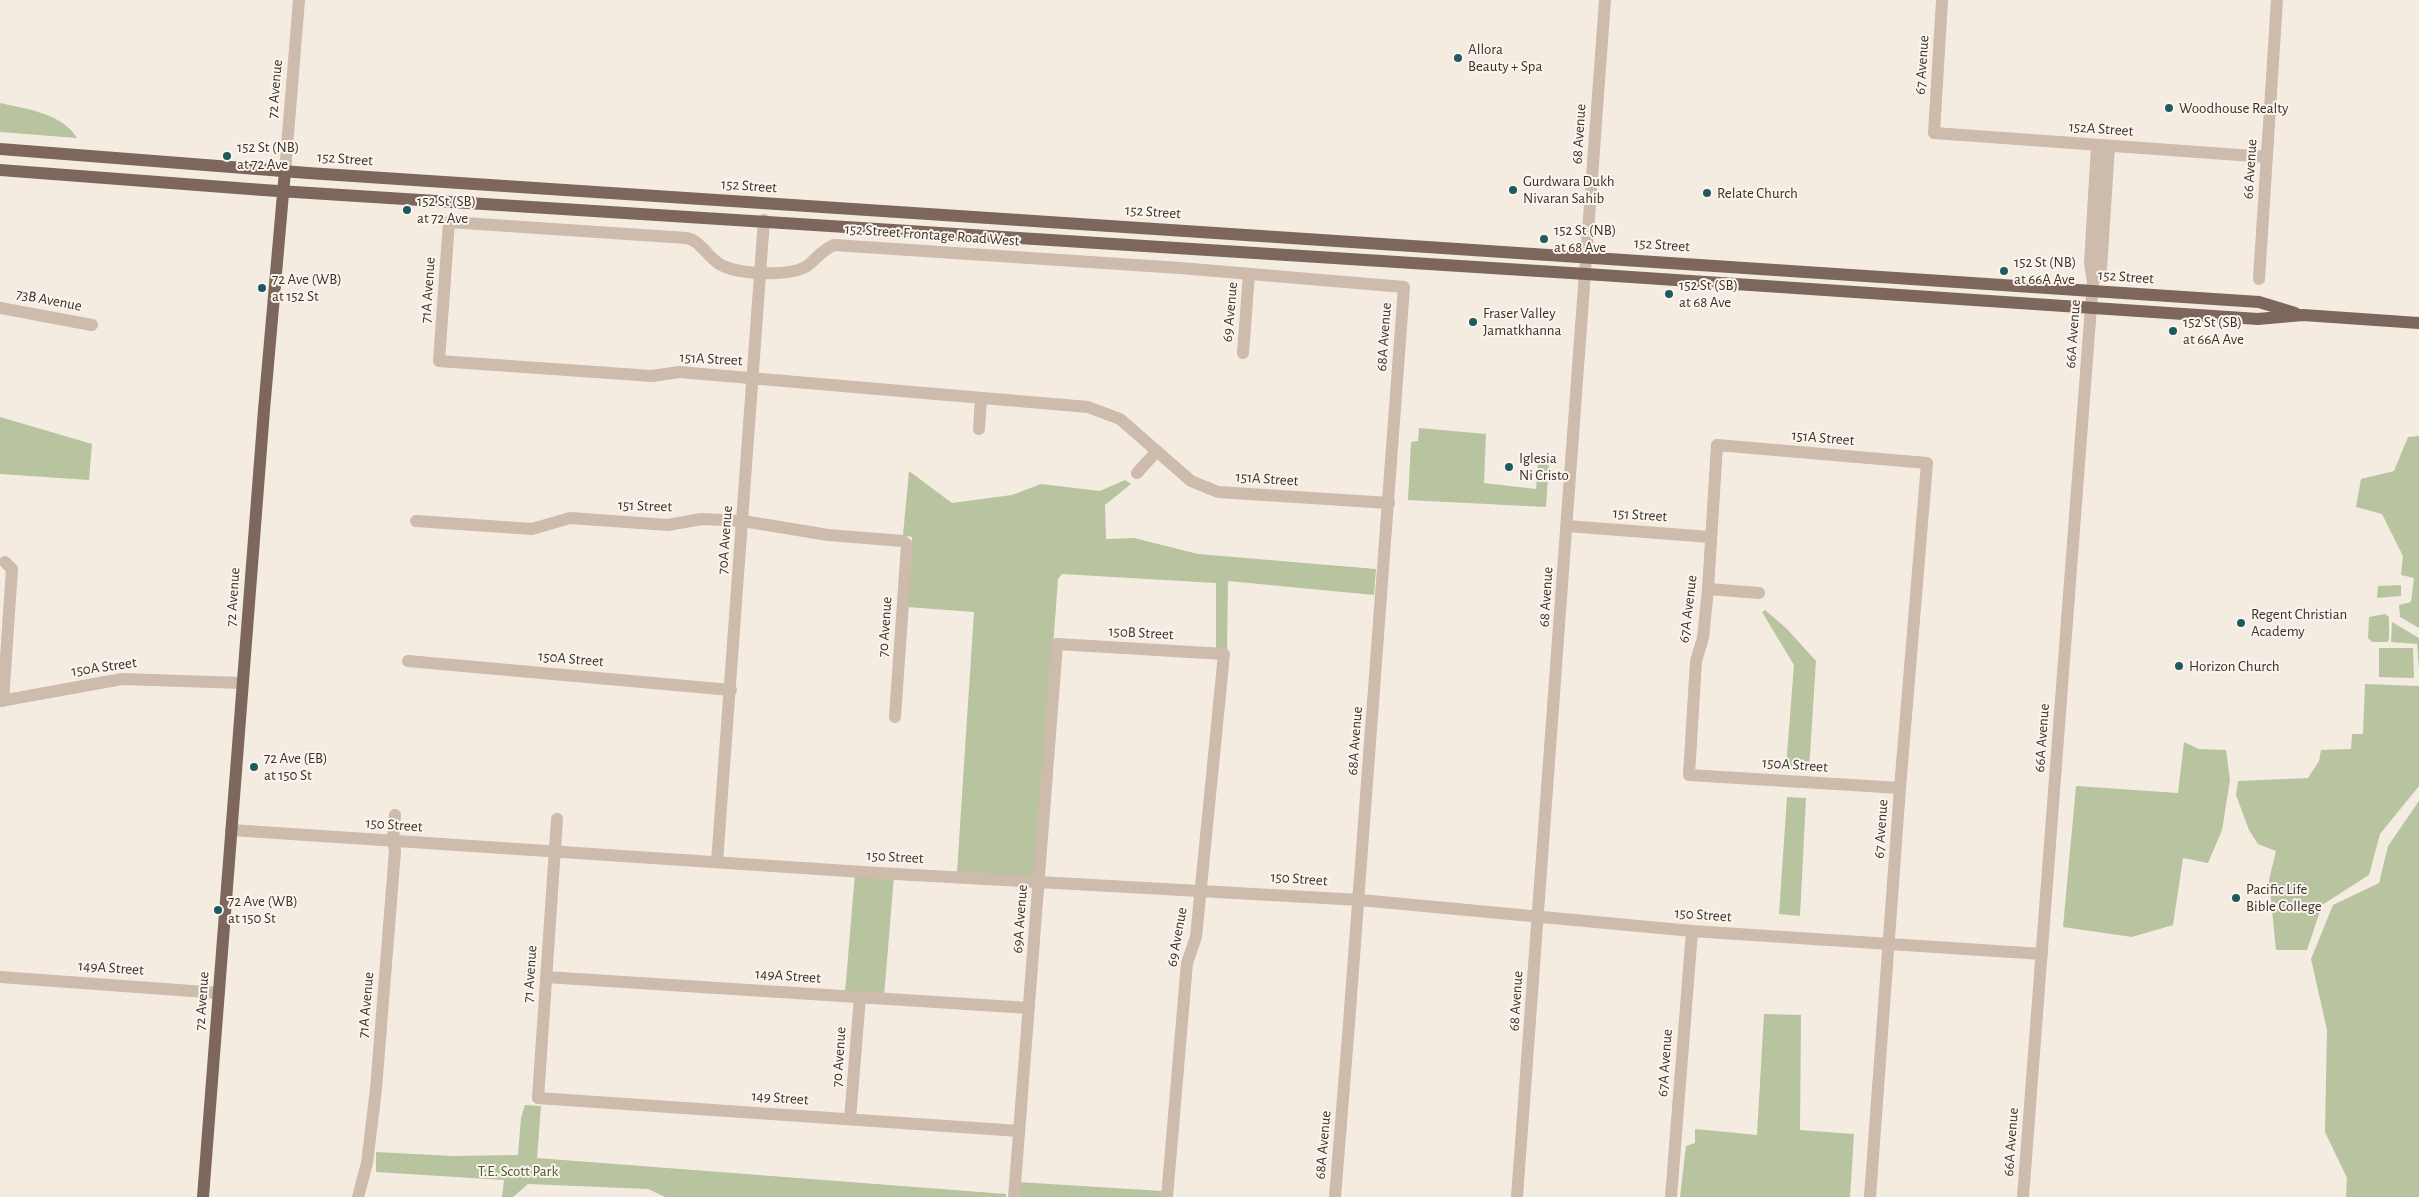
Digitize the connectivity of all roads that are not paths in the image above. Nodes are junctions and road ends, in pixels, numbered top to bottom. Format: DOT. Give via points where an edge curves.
graph roads {
  1 [pos="299,0"];
  2 [pos="1605,0"];
  3 [pos="1942,0"];
  4 [pos="2277,0"];
  5 [pos="1934,133"];
  6 [pos="2103,146"];
  7 [pos="0,149"];
  8 [pos="2267,157"];
  9 [pos="0,170"];
  10 [pos="285,171"];
  11 [pos="283,191"];
  12 [pos="848,209"];
  13 [pos="764,220"];
  14 [pos="449,222"];
  15 [pos="1587,256"];
  16 [pos="762,273"];
  17 [pos="1249,274"];
  18 [pos="1586,274"];
  19 [pos="2259,279"];
  20 [pos="2092,286"];
  21 [pos="1404,287"];
  22 [pos="0,308"];
  23 [pos="2091,308"];
  24 [pos="2302,315"];
  25 [pos="2419,323"];
  26 [pos="92,325"];
  27 [pos="1243,354"];
  28 [pos="439,361"];
  29 [pos="754,377"];
  30 [pos="981,398"];
  31 [pos="979,429"];
  32 [pos="1717,445"];
  33 [pos="1157,451"];
  34 [pos="1927,463"];
  35 [pos="1137,473"];
  36 [pos="1389,504"];
  37 [pos="416,521"];
  38 [pos="743,521"];
  39 [pos="1567,526"];
  40 [pos="1710,537"];
  41 [pos="903,541"];
  42 [pos="5,562"];
  43 [pos="1708,589"];
  44 [pos="1759,593"];
  45 [pos="1057,644"];
  46 [pos="1224,654"];
  47 [pos="408,661"];
  48 [pos="243,683"];
  49 [pos="730,690"];
  50 [pos="2,701"];
  51 [pos="895,717"];
  52 [pos="1689,775"];
  53 [pos="1900,788"];
  54 [pos="395,815"];
  55 [pos="557,819"];
  56 [pos="231,830"];
  57 [pos="393,841"];
  58 [pos="554,852"];
  59 [pos="717,862"];
  60 [pos="1039,881"];
  61 [pos="1201,889"];
  62 [pos="1360,900"];
  63 [pos="1539,916"];
  64 [pos="1692,931"];
  65 [pos="1890,942"];
  66 [pos="2042,954"];
  67 [pos="546,977"];
  68 [pos="0,978"];
  69 [pos="219,992"];
  70 [pos="860,997"];
  71 [pos="1029,1008"];
  72 [pos="538,1098"];
  73 [pos="850,1119"];
  74 [pos="1019,1131"];
  75 [pos="203,1197"];
  76 [pos="358,1197"];
  77 [pos="1014,1197"];
  78 [pos="1167,1197"];
  79 [pos="1335,1197"];
  80 [pos="1518,1197"];
  81 [pos="1671,1197"];
  82 [pos="1870,1197"];
  83 [pos="2023,1197"];
  1 -- 10 [label="street, 72 Avenue"];
  2 -- 15 [label="street, 68 Avenue"];
  3 -- 5 [label="street, 67 Avenue"];
  4 -- 8 [label="street, 66 Avenue"];
  5 -- 6 [label="street, 152A Street"];
  6 -- 8 [label="street, 152A Street"];
  6 -- 20 [label="street, 66A Avenue" via="2100,269"];
  7 -- 10 [label="main road, 152 Street"];
  8 -- 19 [label="street, 66 Avenue"];
  9 -- 11 [label="main road, 152 Street"];
  10 -- 11 [label="main road, 72 Avenue"];
  10 -- 12 [label="main road, 152 Street"];
  11 -- 13 [label="main road, 152 Street"];
  11 -- 48 [label="main road, 72 Avenue"];
  12 -- 13 [label="main road" via="824,214 774,214"];
  12 -- 15 [label="main road, 152 Street"];
  13 -- 16 [label="street, 70A Avenue"];
  13 -- 18 [label="main road, 152 Street"];
  14 -- 16 [label="street, 152 Street Frontage Road West" via="615,231 694,239 712,260 725,269"];
  14 -- 28 [label="street, 71A Avenue"];
  15 -- 18 [label="street, 68 Avenue"];
  15 -- 20 [label="main road, 152 Street"];
  16 -- 17 [label="street, 152 Street Frontage Road West" via="792,273 808,265 821,250 834,245"];
  16 -- 29 [label="street, 70A Avenue"];
  17 -- 21 [label="street, 152 Street Frontage Road West"];
  17 -- 27 [label="street, 69 Avenue"];
  18 -- 23 [label="main road, 152 Street"];
  18 -- 39 [label="street, 68 Avenue"];
  20 -- 23 [label="street, 66A Avenue"];
  20 -- 24 [label="main road, 152 Street" via="2259,302"];
  21 -- 36 [label="street, 68A Avenue"];
  22 -- 26 [label="street, 73B Avenue"];
  23 -- 24 [label="main road, 152 Street" via="2258,319"];
  23 -- 66 [label="street, 66A Avenue"];
  24 -- 25 [label="main road, 152 Street"];
  28 -- 29 [label="street, 151A Street" via="652,376 678,372"];
  29 -- 30 [label="street, 151A Street"];
  29 -- 38 [label="street, 70A Avenue"];
  30 -- 31 [label="street"];
  30 -- 33 [label="street, 151A Street" via="1088,407 1120,419"];
  32 -- 34 [label="street, 151A Street"];
  32 -- 40 [label="street, 67A Avenue"];
  33 -- 35 [label="street"];
  33 -- 36 [label="street, 151A Street" via="1191,481 1218,492"];
  34 -- 53 [label="street, 67 Avenue"];
  36 -- 62 [label="street, 68A Avenue"];
  37 -- 38 [label="street, 151 Street" via="532,529 570,518 668,525 701,519"];
  38 -- 41 [label="street, 151 Street" via="828,535"];
  38 -- 49 [label="street, 70A Avenue"];
  39 -- 40 [label="street, 151 Street"];
  39 -- 63 [label="street, 68 Avenue"];
  40 -- 43 [label="street, 67A Avenue"];
  41 -- 51 [label="street, 70 Avenue" via="907,545"];
  42 -- 50 [label="street" via="12,569"];
  43 -- 44 [label="street"];
  43 -- 52 [label="street, 67A Avenue" via="1703,638 1696,661"];
  45 -- 46 [label="street, 150B Street"];
  45 -- 60 [label="street, 69A Avenue"];
  46 -- 61 [label="street, 69 Avenue"];
  47 -- 49 [label="street, 150A Street"];
  48 -- 50 [label="street, 150A Street" via="122,679"];
  48 -- 56 [label="main road, 72 Avenue"];
  49 -- 59 [label="street, 70A Avenue"];
  52 -- 53 [label="street, 150A Street"];
  53 -- 65 [label="street, 67 Avenue"];
  54 -- 57 [label="street, 71A Avenue"];
  55 -- 58 [label="street"];
  56 -- 57 [label="street, 150 Street"];
  56 -- 69 [label="main road, 72 Avenue"];
  57 -- 58 [label="street, 150 Street"];
  57 -- 76 [label="street, 71A Avenue" via="376,1089 367,1164"];
  58 -- 59 [label="street, 150 Street"];
  58 -- 67 [label="street, 71 Avenue"];
  59 -- 60 [label="street, 150 Street"];
  60 -- 61 [label="street, 150 Street"];
  60 -- 71 [label="street, 69A Avenue"];
  61 -- 62 [label="street, 150 Street"];
  61 -- 78 [label="street, 69 Avenue" via="1196,937 1187,963"];
  62 -- 63 [label="street, 150 Street"];
  62 -- 79 [label="street, 68A Avenue"];
  63 -- 64 [label="street, 150 Street"];
  63 -- 80 [label="street, 68 Avenue"];
  64 -- 65 [label="street, 150 Street"];
  64 -- 81 [label="street, 67A Avenue"];
  65 -- 66 [label="street, 150 Street"];
  65 -- 82 [label="street, 67 Avenue"];
  66 -- 83 [label="street, 66A Avenue"];
  67 -- 70 [label="street, 149A Street"];
  67 -- 72 [label="street, 71 Avenue"];
  68 -- 69 [label="street, 149A Street"];
  69 -- 75 [label="main road, 72 Avenue"];
  70 -- 71 [label="street, 149A Street"];
  70 -- 73 [label="street, 70 Avenue"];
  71 -- 74 [label="street, 69A Avenue"];
  72 -- 73 [label="street, 149 Street"];
  73 -- 74 [label="street, 149 Street"];
  74 -- 77 [label="street, 69A Avenue"];
}
